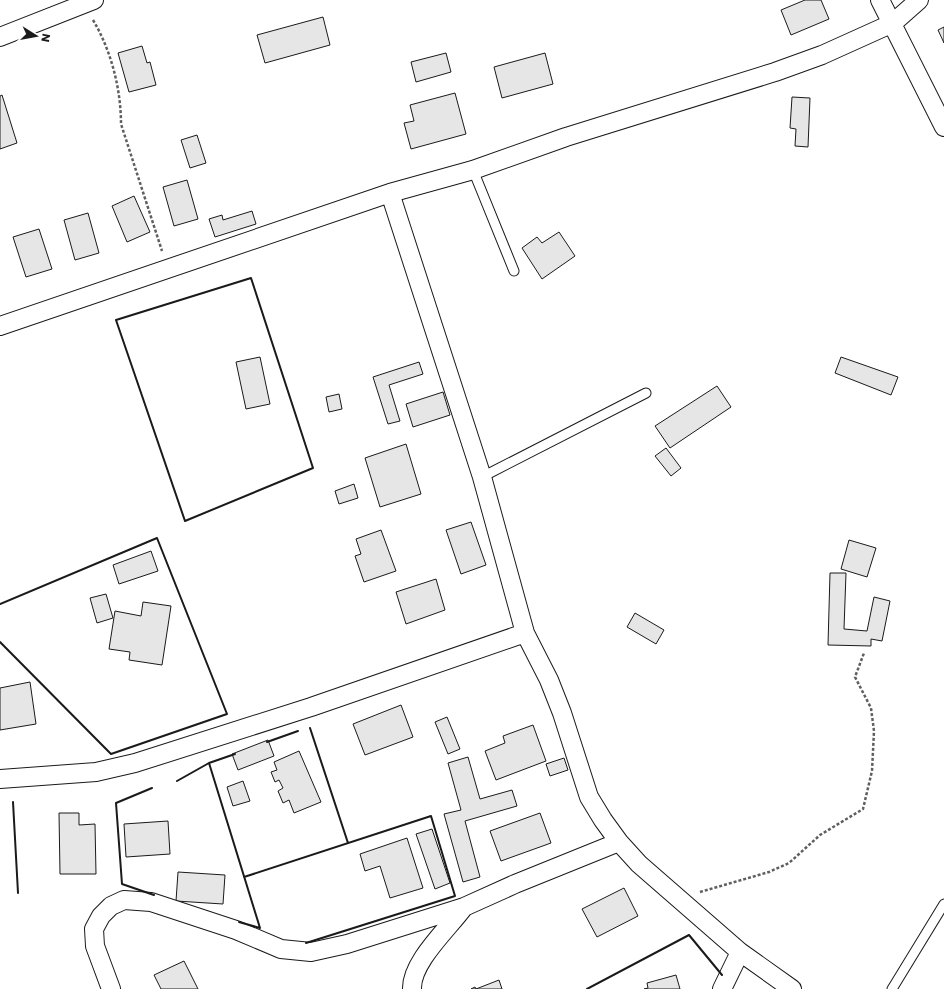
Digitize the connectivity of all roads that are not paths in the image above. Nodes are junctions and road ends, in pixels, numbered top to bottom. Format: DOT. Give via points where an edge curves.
graph roads {
  1 [pos="880,0"];
  2 [pos="919,0"];
  3 [pos="88,2"];
  4 [pos="893,23"];
  5 [pos="0,37"];
  6 [pos="944,127"];
  7 [pos="473,170"];
  8 [pos="390,193"];
  9 [pos="514,271"];
  10 [pos="0,326"];
  11 [pos="646,394"];
  12 [pos="482,477"];
  13 [pos="525,633"];
  14 [pos="0,779"];
  15 [pos="619,842"];
  16 [pos="944,904"];
  17 [pos="464,907"];
  18 [pos="740,952"];
  19 [pos="110,989"];
  20 [pos="412,989"];
  21 [pos="722,989"];
  22 [pos="792,989"];
  23 [pos="892,989"];
  1 -- 4 [label="street"];
  2 -- 4 [label="street"];
  3 -- 5 [label="street"];
  4 -- 6 [label="street"];
  4 -- 7 [label="street" via="822,55 775,72 596,127"];
  7 -- 8 [label="street"];
  7 -- 9 [label="lane"];
  8 -- 10 [label="street"];
  8 -- 12 [label="street"];
  11 -- 12 [label="lane"];
  12 -- 13 [label="street"];
  13 -- 14 [label="street" via="311,707 135,763 96,772"];
  13 -- 15 [label="street" via="549,680 562,713 589,797"];
  15 -- 17 [label="street"];
  15 -- 18 [label="street" via="640,864"];
  16 -- 23 [label="lane"];
  17 -- 19 [label="street" via="347,944 310,952 281,948 151,902 124,900 111,906 101,916 94,929 95,946"];
  17 -- 20 [label="street" via="422,959 412,980"];
  18 -- 21 [label="street"];
  18 -- 22 [label="street"];
}
